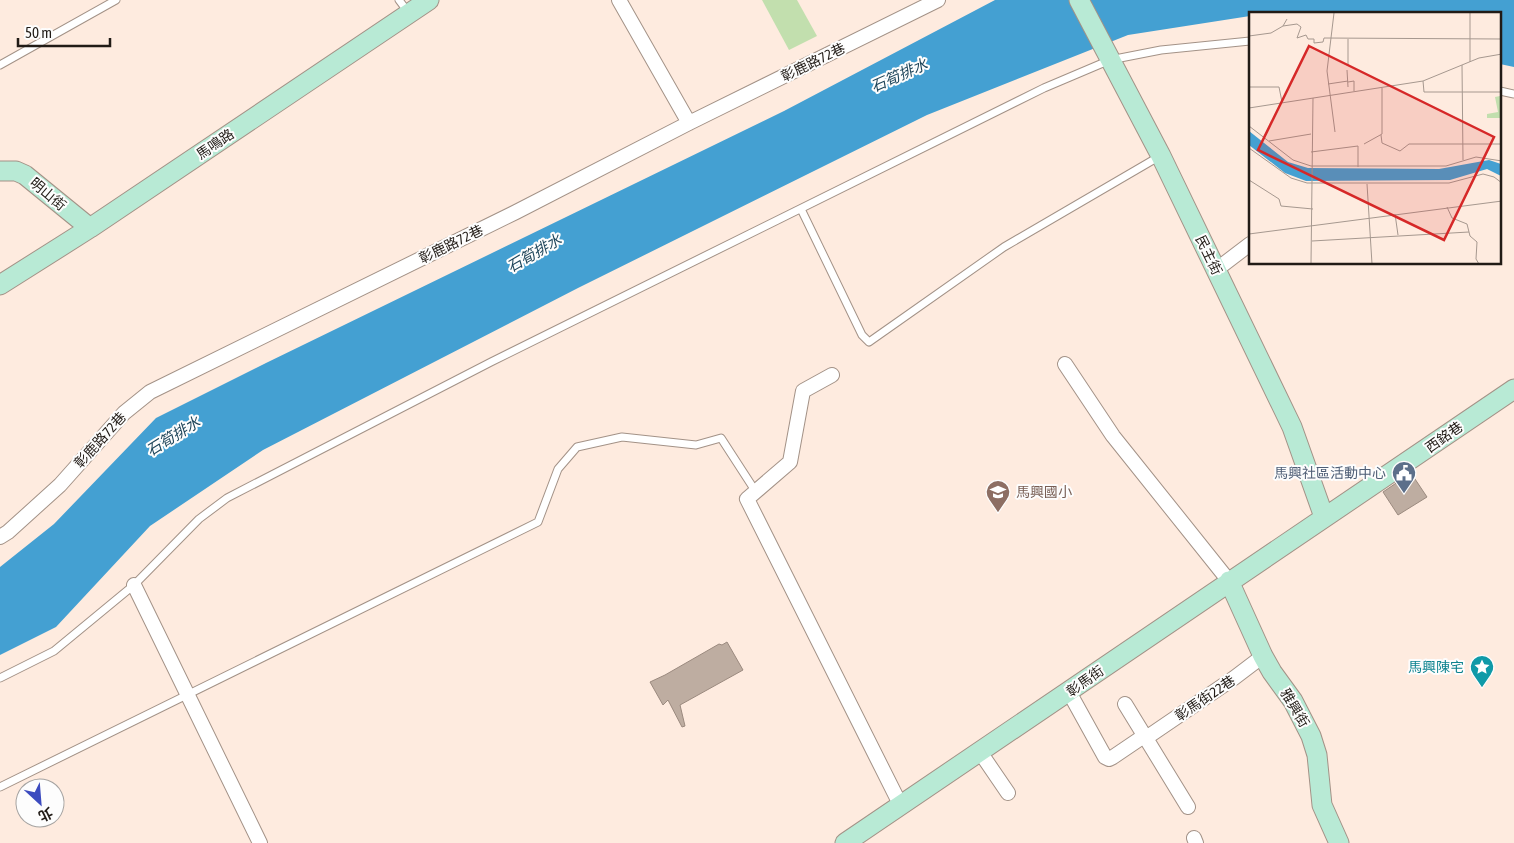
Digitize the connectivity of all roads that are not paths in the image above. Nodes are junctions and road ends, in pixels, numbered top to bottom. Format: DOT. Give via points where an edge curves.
graph roads {
  1 [pos="116,0"];
  2 [pos="429,0"];
  3 [pos="619,0"];
  4 [pos="938,0"];
  5 [pos="1079,0"];
  6 [pos="404,7"];
  7 [pos="1249,41"];
  8 [pos="1110,60"];
  9 [pos="0,65"];
  10 [pos="689,123"];
  11 [pos="1161,156"];
  12 [pos="0,171"];
  13 [pos="801,209"];
  14 [pos="90,228"];
  15 [pos="1249,245"];
  16 [pos="1216,270"];
  17 [pos="0,286"];
  18 [pos="1065,364"];
  19 [pos="832,375"];
  20 [pos="1514,389"];
  21 [pos="756,492"];
  22 [pos="1324,517"];
  23 [pos="0,537"];
  24 [pos="1229,581"];
  25 [pos="134,585"];
  26 [pos="1263,656"];
  27 [pos="0,678"];
  28 [pos="1069,692"];
  29 [pos="187,695"];
  30 [pos="1124,704"];
  31 [pos="1145,737"];
  32 [pos="980,752"];
  33 [pos="0,787"];
  34 [pos="1008,793"];
  35 [pos="900,804"];
  36 [pos="1188,806"];
  37 [pos="260,843"];
  38 [pos="845,843"];
  39 [pos="1339,843"];
  1 -- 9 [label="lane"];
  2 -- 6 [label="street, 馬鳴路"];
  3 -- 10 [label="street"];
  4 -- 10 [label="street, 彰鹿路72巷"];
  5 -- 8 [label="street, 民主街"];
  6 -- 14 [label="street, 馬鳴路"];
  7 -- 8 [label="lane" via="1161,50"];
  8 -- 11 [label="street, 民主街"];
  8 -- 13 [label="lane" via="1044,88"];
  10 -- 23 [label="street, 彰鹿路72巷" via="150,392 124,413 60,484"];
  11 -- 13 [label="lane" via="1004,247 869,342 862,335"];
  11 -- 16 [label="street, 民主街"];
  12 -- 14 [label="street, 明山街" via="16,171 25,175"];
  13 -- 25 [label="lane" via="491,362 226,498 199,519"];
  14 -- 17 [label="street, 馬鳴路"];
  15 -- 16 [label="street"];
  16 -- 22 [label="street, 民主街" via="1292,427"];
  18 -- 24 [label="street" via="1113,436"];
  19 -- 21 [label="street" via="803,391 790,462"];
  20 -- 22 [label="street, 西銘巷"];
  21 -- 29 [label="lane" via="722,438 696,445 622,437 577,448 558,468 538,522"];
  21 -- 35 [label="street" via="747,499"];
  22 -- 24 [label="street, 彰馬街"];
  24 -- 26 [label="street, 雅興街"];
  24 -- 28 [label="street, 彰馬街"];
  25 -- 27 [label="lane" via="54,651"];
  25 -- 29 [label="street"];
  26 -- 31 [label="street, 彰馬街22巷"];
  26 -- 39 [label="street, 雅興街" via="1293,700 1312,736 1318,755 1322,805"];
  28 -- 31 [label="street, 彰馬街22巷" via="1106,758"];
  28 -- 32 [label="street, 彰馬街"];
  29 -- 33 [label="lane"];
  29 -- 37 [label="street"];
  30 -- 31 [label="street"];
  31 -- 36 [label="street"];
  32 -- 34 [label="street"];
  32 -- 35 [label="street, 彰馬街"];
  35 -- 38 [label="street, 彰馬街"];
}
